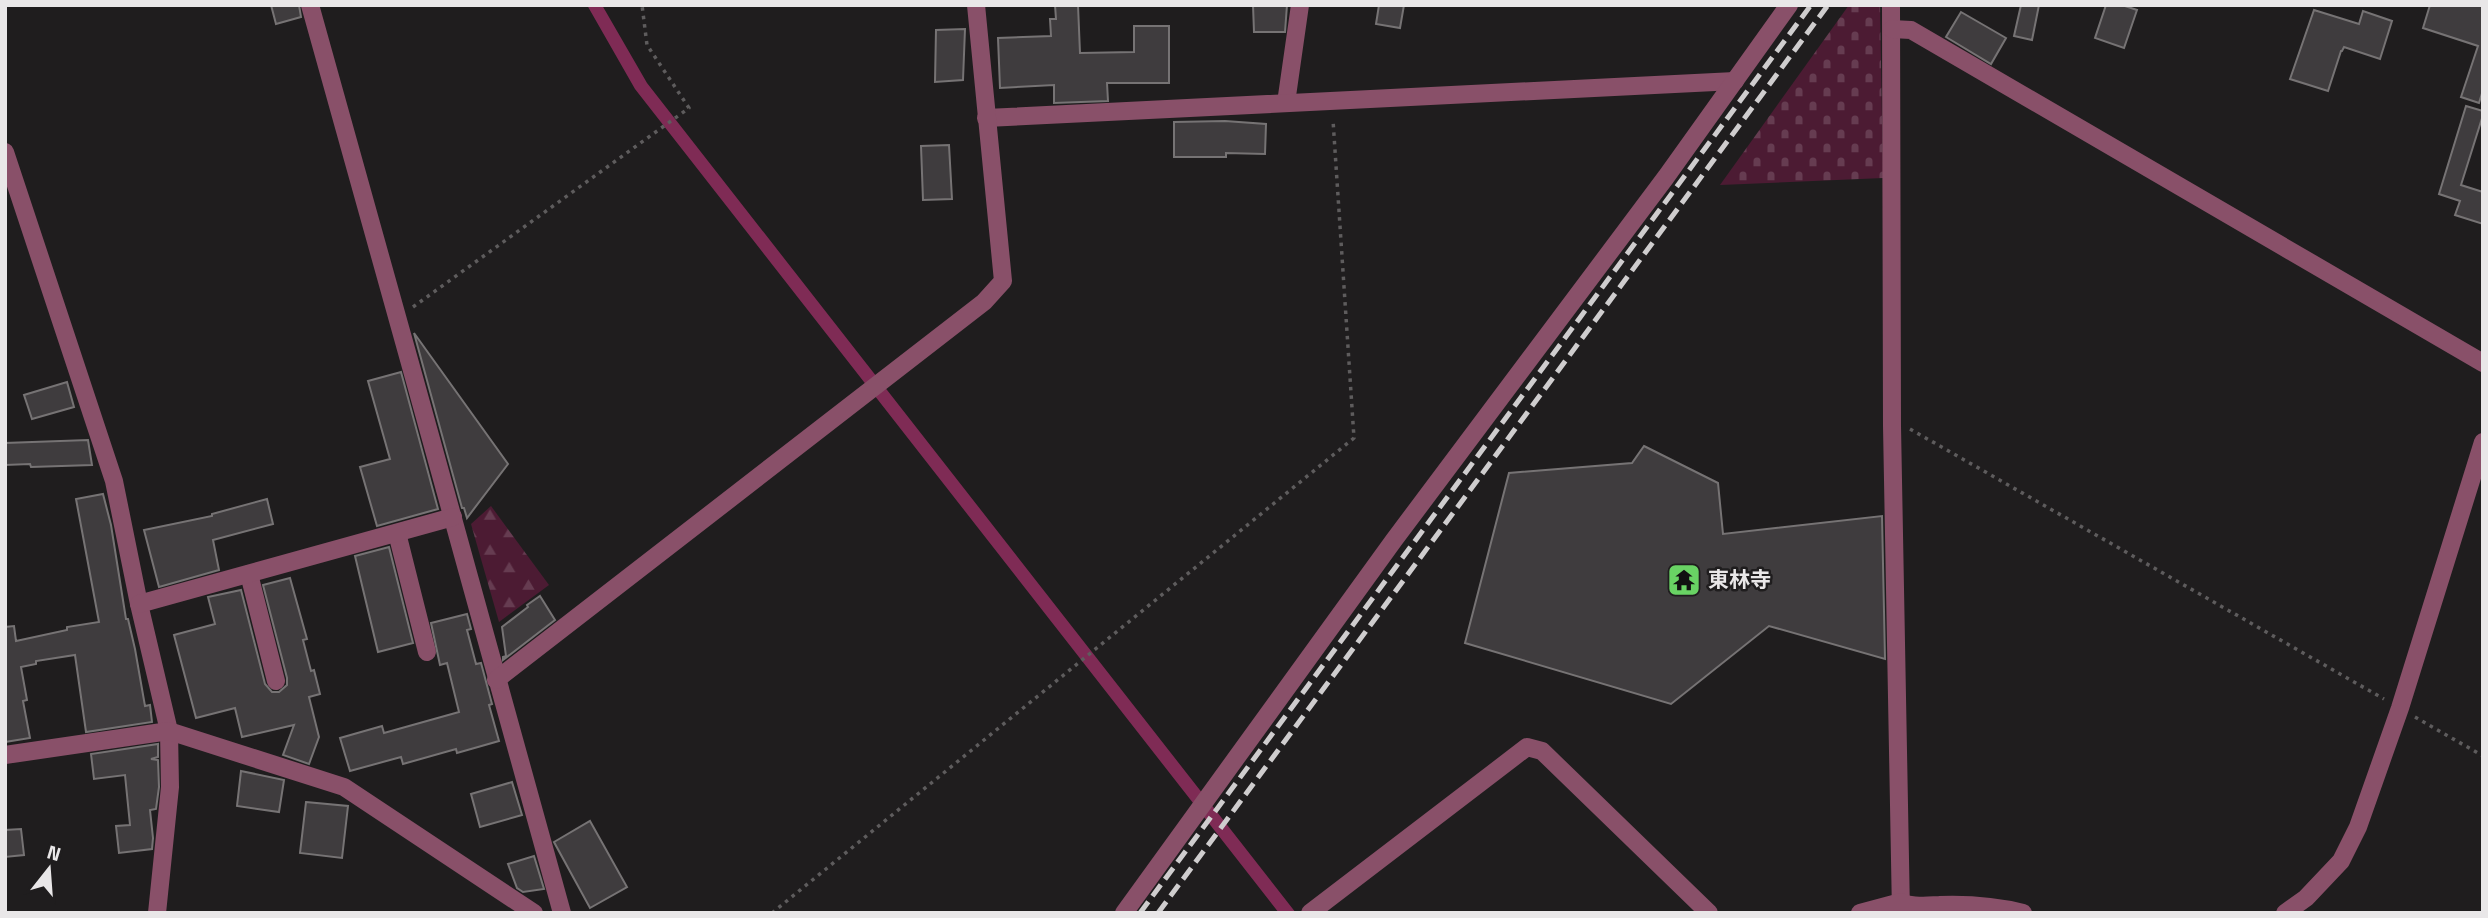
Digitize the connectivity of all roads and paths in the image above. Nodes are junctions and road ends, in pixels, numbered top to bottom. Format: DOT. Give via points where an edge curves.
graph roads {
  1 [pos="310,5"];
  2 [pos="642,5"];
  3 [pos="976,5"];
  4 [pos="1300,5"];
  5 [pos="1789,5"];
  6 [pos="1891,5"];
  7 [pos="1892,29"];
  8 [pos="1735,80"];
  9 [pos="1331,100"];
  10 [pos="1286,103"];
  11 [pos="985,118"];
  12 [pos="5,152"];
  13 [pos="399,317"];
  14 [pos="2483,363"];
  15 [pos="1892,426"];
  16 [pos="2483,442"];
  17 [pos="453,517"];
  18 [pos="397,533"];
  19 [pos="248,574"];
  20 [pos="139,604"];
  21 [pos="427,652"];
  22 [pos="496,680"];
  23 [pos="276,681"];
  24 [pos="2400,708"];
  25 [pos="169,731"];
  26 [pos="5,755"];
  27 [pos="2483,756"];
  28 [pos="1901,907"];
  29 [pos="157,913"];
  30 [pos="534,913"];
  31 [pos="562,913"];
  32 [pos="772,913"];
  33 [pos="1124,913"];
  34 [pos="1310,913"];
  35 [pos="1709,913"];
  36 [pos="1860,913"];
  37 [pos="2023,913"];
  38 [pos="2285,913"];
  1 -- 13 [label="street"];
  2 -- 13 [label="path" via="647,45 689,108"];
  3 -- 11 [label="street"];
  4 -- 10 [label="street"];
  5 -- 8 [label="street"];
  6 -- 7 [label="street"];
  7 -- 14 [label="street" via="1911,30"];
  7 -- 15 [label="street"];
  8 -- 9 [label="street"];
  8 -- 33 [label="street"];
  9 -- 10 [label="street"];
  9 -- 32 [label="path" via="1354,438"];
  10 -- 11 [label="street"];
  11 -- 22 [label="street" via="1003,281 984,302"];
  12 -- 20 [label="street" via="114,481"];
  13 -- 17 [label="street"];
  15 -- 24 [label="path" via="1903,425"];
  15 -- 28 [label="street"];
  16 -- 24 [label="street"];
  17 -- 18 [label="street"];
  17 -- 22 [label="street"];
  18 -- 19 [label="street"];
  18 -- 21 [label="street"];
  19 -- 20 [label="street"];
  19 -- 23 [label="street"];
  20 -- 25 [label="street"];
  22 -- 31 [label="street"];
  24 -- 27 [label="path"];
  24 -- 38 [label="street" via="2358,827 2341,861"];
  25 -- 26 [label="street"];
  25 -- 29 [label="street" via="170,787"];
  25 -- 30 [label="street" via="344,787"];
  28 -- 36 [label="street"];
  28 -- 37 [label="street" via="1981,906"];
  34 -- 35 [label="street" via="1527,747 1542,751"];
}
